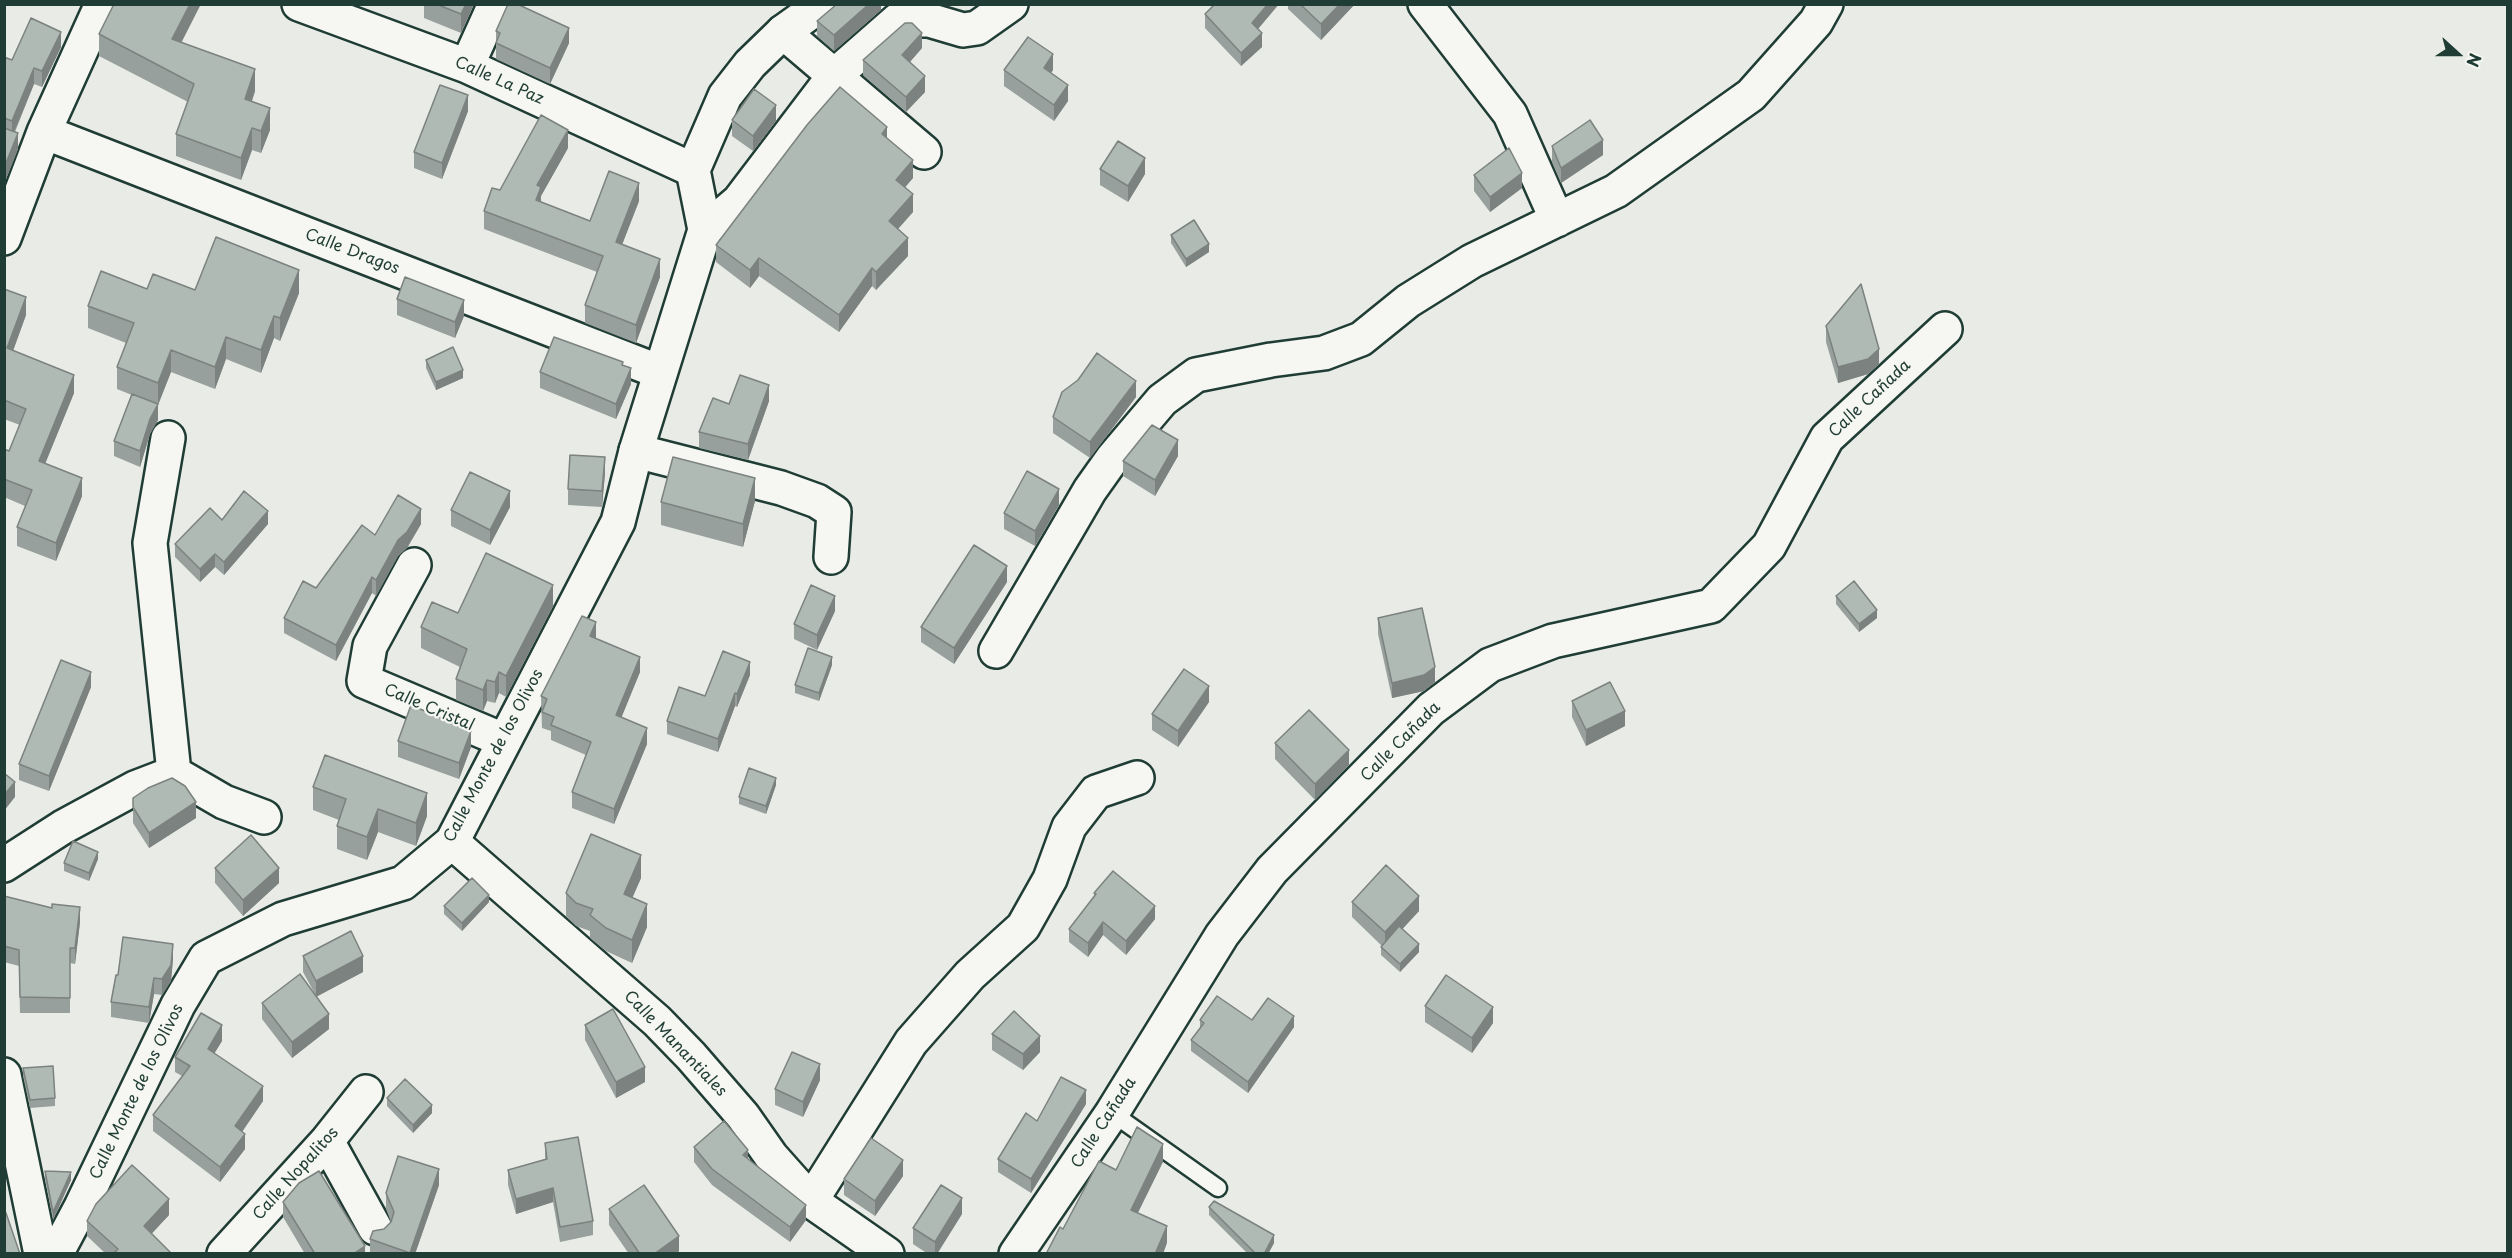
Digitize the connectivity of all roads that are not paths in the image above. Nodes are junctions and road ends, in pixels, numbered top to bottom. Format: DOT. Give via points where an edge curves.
graph roads {
  1 [pos="102,4"];
  2 [pos="299,4"];
  3 [pos="495,4"];
  4 [pos="822,4"];
  5 [pos="1011,4"];
  6 [pos="1425,4"];
  7 [pos="1826,4"];
  8 [pos="783,32"];
  9 [pos="467,66"];
  10 [pos="834,76"];
  11 [pos="44,132"];
  12 [pos="924,152"];
  13 [pos="693,170"];
  14 [pos="1557,220"];
  15 [pos="705,230"];
  16 [pos="4,238"];
  17 [pos="1945,328"];
  18 [pos="660,372"];
  19 [pos="168,438"];
  20 [pos="636,451"];
  21 [pos="831,557"];
  22 [pos="414,566"];
  23 [pos="996,651"];
  24 [pos="503,740"];
  25 [pos="174,773"];
  26 [pos="1137,778"];
  27 [pos="264,817"];
  28 [pos="452,842"];
  29 [pos="4,865"];
  30 [pos="4,1075"];
  31 [pos="366,1092"];
  32 [pos="1112,1113"];
  33 [pos="327,1141"];
  34 [pos="1218,1188"];
  35 [pos="811,1201"];
  36 [pos="375,1228"];
  37 [pos="1020,1252"];
  38 [pos="41,1254"];
  39 [pos="56,1254"];
  40 [pos="224,1254"];
  41 [pos="887,1254"];
  1 -- 11 [label="street"];
  2 -- 9 [label="street, Calle La Paz"];
  3 -- 9 [label="street"];
  4 -- 8 [label="street"];
  5 -- 10 [label="street" via="977,28 963,30 929,20 898,20"];
  6 -- 14 [label="street" via="1510,114"];
  7 -- 14 [label="street" via="1816,22 1751,95 1616,190"];
  8 -- 10 [label="street"];
  8 -- 13 [label="street" via="725,96"];
  9 -- 13 [label="street, Calle La Paz"];
  10 -- 12 [label="street"];
  10 -- 15 [label="street" via="739,201"];
  11 -- 16 [label="street"];
  11 -- 18 [label="street, Calle Dragos"];
  13 -- 15 [label="street, Calle Monte de los Olivos"];
  14 -- 23 [label="street" via="1472,261 1408,302 1361,339 1323,353 1196,375 1161,400 1090,490"];
  15 -- 18 [label="street, Calle Monte de los Olivos"];
  17 -- 32 [label="street, Calle Cañada" via="1827,438 1769,546 1711,606 1553,641 1490,665 1431,709 1272,870 1222,935"];
  18 -- 20 [label="street, Calle Monte de los Olivos"];
  19 -- 25 [label="street" via="150,543"];
  20 -- 21 [label="street" via="817,501 834,512"];
  20 -- 24 [label="street, Calle Monte de los Olivos" via="618,522"];
  22 -- 24 [label="street, Calle Cristal" via="370,646 364,681"];
  24 -- 28 [label="street, Calle Monte de los Olivos"];
  25 -- 27 [label="street" via="224,802"];
  25 -- 29 [label="street" via="135,788"];
  26 -- 35 [label="street" via="1096,792 1069,827 1050,879 1023,927 970,975 911,1042"];
  28 -- 35 [label="street, Calle Manantiales" via="657,1021 743,1116 771,1156"];
  28 -- 39 [label="street, Calle Monte de los Olivos" via="403,883 284,919 206,958 178,1005"];
  30 -- 38 [label="street"];
  31 -- 33 [label="street, Calle Nopalitos"];
  32 -- 34 [label="lane"];
  32 -- 37 [label="street, Calle Cañada"];
  33 -- 36 [label="street"];
  33 -- 40 [label="street, Calle Nopalitos"];
  35 -- 41 [label="street, Calle Manantiales"];
}
